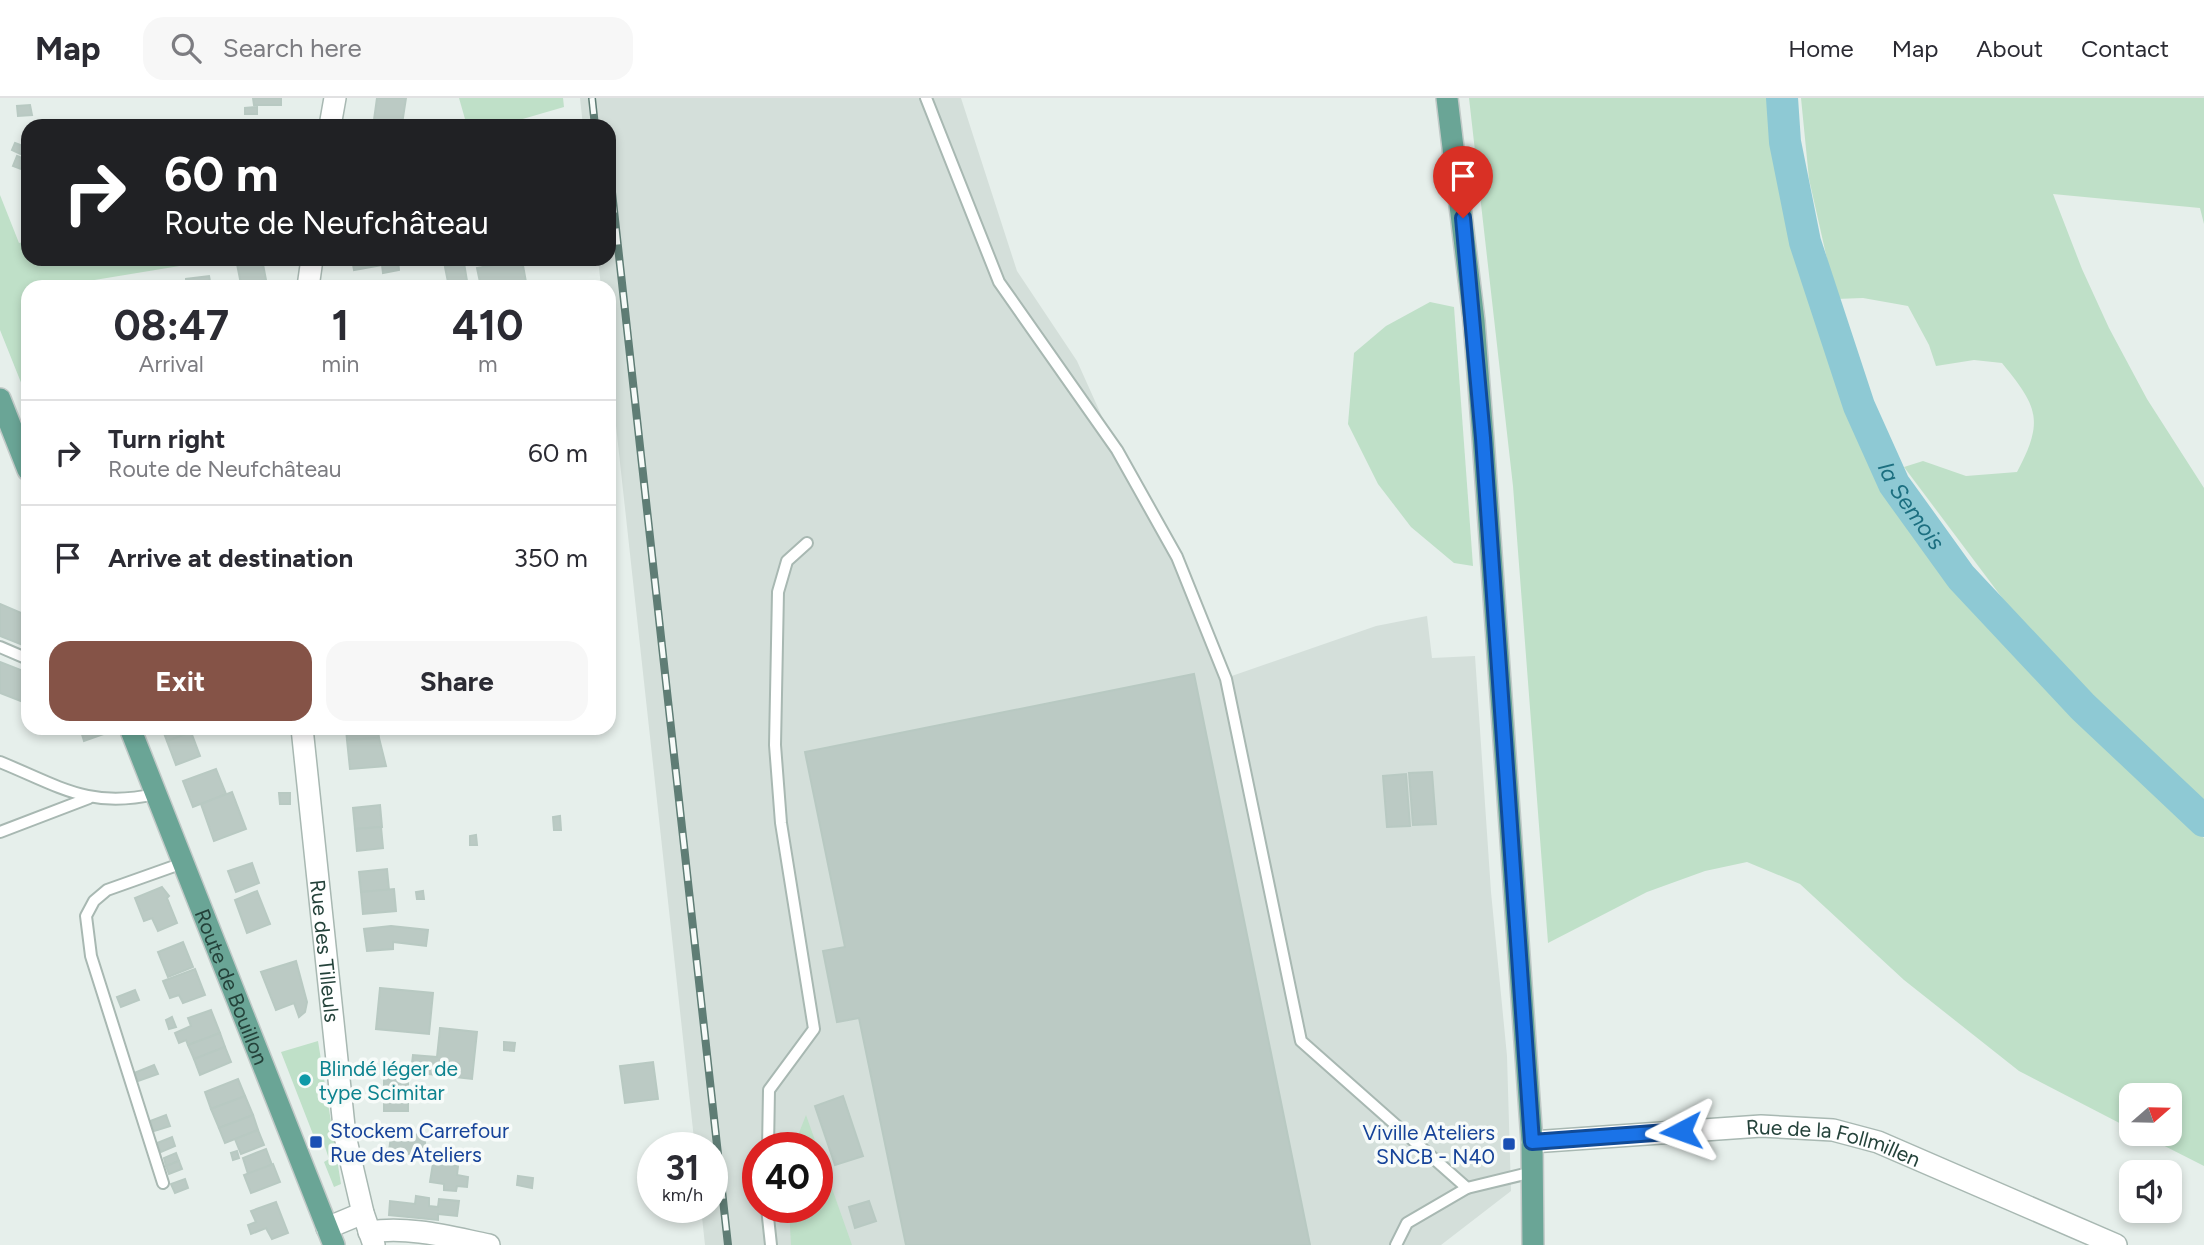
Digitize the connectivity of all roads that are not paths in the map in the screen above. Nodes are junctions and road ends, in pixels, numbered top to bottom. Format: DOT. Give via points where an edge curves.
graph roads {
  1 [pos="335,98"];
  2 [pos="926,98"];
  3 [pos="1447,98"];
  4 [pos="331,119"];
  5 [pos="0,399"];
  6 [pos="21,452"];
  7 [pos="807,543"];
  8 [pos="0,647"];
  9 [pos="21,656"];
  10 [pos="133,735"];
  11 [pos="303,735"];
  12 [pos="0,762"];
  13 [pos="155,794"];
  14 [pos="89,798"];
  15 [pos="0,832"];
  16 [pos="183,863"];
  17 [pos="768,1132"];
  18 [pos="1532,1142"];
  19 [pos="1533,1172"];
  20 [pos="163,1183"];
  21 [pos="1467,1188"];
  22 [pos="769,1223"];
  23 [pos="365,1234"];
  24 [pos="330,1236"];
  25 [pos="489,1245"];
  26 [pos="771,1245"];
  27 [pos="1396,1245"];
  28 [pos="1533,1245"];
  29 [pos="2116,1245"];
  1 -- 4 [label="street"];
  2 -- 21 [label="lane" via="999,282 1117,450 1177,557 1226,679 1301,1041"];
  3 -- 18 [label="main road" via="1476,347"];
  5 -- 6 [label="main road"];
  7 -- 17 [label="lane" via="787,561 778,592 775,745 781,824 814,1029 769,1090"];
  8 -- 9 [label="lane"];
  10 -- 13 [label="main road, Route de Bouillon"];
  11 -- 23 [label="street, Rue des Tilleuls" via="345,1136"];
  12 -- 14 [label="lane"];
  13 -- 14 [label="lane" via="127,800"];
  13 -- 16 [label="main road, Route de Bouillon"];
  14 -- 15 [label="lane"];
  16 -- 20 [label="lane" via="107,890 86,916 91,956"];
  16 -- 24 [label="main road, Route de Bouillon"];
  18 -- 19 [label="main road"];
  18 -- 29 [label="street, Rue de la Follmillen" via="1761,1126 1833,1130 1878,1142"];
  19 -- 21 [label="lane"];
  19 -- 28 [label="main road"];
  21 -- 27 [label="lane" via="1407,1223"];
  22 -- 26 [label="lane"];
  23 -- 24 [label="street"];
  23 -- 25 [label="street" via="423,1231"];
}
